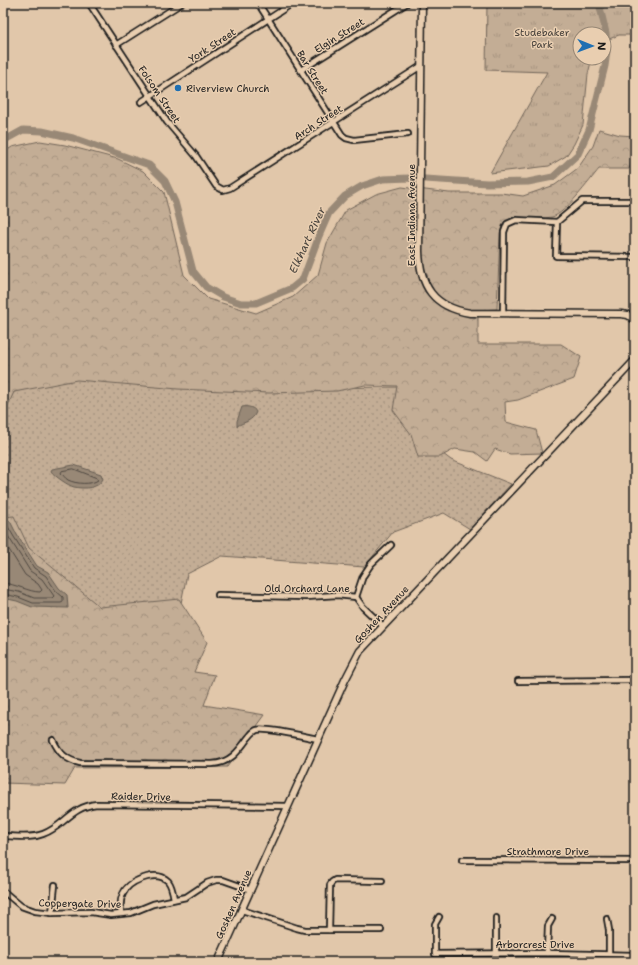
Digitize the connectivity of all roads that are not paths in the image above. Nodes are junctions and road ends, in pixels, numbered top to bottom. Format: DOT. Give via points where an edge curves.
graph roads {
  1 [pos="89,3"];
  2 [pos="182,3"];
  3 [pos="258,3"];
  4 [pos="293,3"];
  5 [pos="407,3"];
  6 [pos="422,3"];
  7 [pos="268,19"];
  8 [pos="116,45"];
  9 [pos="421,66"];
  10 [pos="301,70"];
  11 [pos="150,96"];
  12 [pos="141,102"];
  13 [pos="334,122"];
  14 [pos="408,134"];
  15 [pos="223,190"];
  16 [pos="635,201"];
  17 [pos="557,222"];
  18 [pos="635,257"];
  19 [pos="503,313"];
  20 [pos="635,314"];
  21 [pos="628,315"];
  22 [pos="635,320"];
  23 [pos="635,360"];
  24 [pos="391,545"];
  25 [pos="218,596"];
  26 [pos="356,597"];
  27 [pos="383,626"];
  28 [pos="635,680"];
  29 [pos="518,681"];
  30 [pos="318,739"];
  31 [pos="53,740"];
  32 [pos="288,806"];
  33 [pos="3,836"];
  34 [pos="462,860"];
  35 [pos="635,860"];
  36 [pos="382,881"];
  37 [pos="55,885"];
  38 [pos="251,890"];
  39 [pos="3,892"];
  40 [pos="174,899"];
  41 [pos="242,910"];
  42 [pos="52,913"];
  43 [pos="121,913"];
  44 [pos="439,918"];
  45 [pos="496,918"];
  46 [pos="552,919"];
  47 [pos="607,919"];
  48 [pos="329,930"];
  49 [pos="381,930"];
  50 [pos="496,953"];
  51 [pos="547,953"];
  52 [pos="609,954"];
  53 [pos="635,955"];
  54 [pos="218,962"];
  1 -- 8 [label="street, Folsom Street"];
  2 -- 8 [label="street"];
  3 -- 7 [label="street, Bar Street"];
  4 -- 7 [label="street, York Street"];
  5 -- 10 [label="street, Elgin Street"];
  6 -- 9 [label="street, East Indiana Avenue"];
  7 -- 10 [label="street, Bar Street"];
  7 -- 11 [label="street, York Street"];
  8 -- 11 [label="street, Folsom Street"];
  9 -- 13 [label="street, Arch Street"];
  9 -- 19 [label="street, East Indiana Avenue" via="422,277 431,293 453,309 470,313"];
  10 -- 13 [label="street, Bar Street"];
  11 -- 12 [label="street, York Street"];
  11 -- 15 [label="street, Folsom Street" via="216,186"];
  13 -- 14 [label="street, Bar Street" via="342,135 354,140"];
  13 -- 15 [label="street, Arch Street"];
  16 -- 17 [label="street" via="582,200"];
  17 -- 18 [label="street" via="556,256"];
  17 -- 19 [label="street" via="516,220 507,224 504,232"];
  19 -- 21 [label="street, East Indiana Avenue"];
  20 -- 21 [label="street, East Indiana Avenue"];
  21 -- 22 [label="street"];
  23 -- 27 [label="street, Goshen Avenue"];
  24 -- 26 [label="street" via="371,564 363,576"];
  25 -- 26 [label="street, Old Orchard Lane"];
  26 -- 27 [label="street, Old Orchard Lane"];
  27 -- 30 [label="street, Goshen Avenue" via="360,651 353,663"];
  28 -- 29 [label="street"];
  30 -- 31 [label="street" via="268,729 257,730 252,732 235,755 224,762 212,764 80,763 66,758 58,751"];
  30 -- 32 [label="street, Goshen Avenue"];
  32 -- 33 [label="street, Raider Drive" via="97,804 74,811 43,835"];
  32 -- 38 [label="street, Goshen Avenue"];
  34 -- 35 [label="street, Strathmore Drive"];
  36 -- 48 [label="street" via="332,882"];
  37 -- 42 [label="street"];
  38 -- 40 [label="street, Coppergate Drive" via="216,880 186,897"];
  38 -- 41 [label="street, Goshen Avenue"];
  39 -- 42 [label="street, Coppergate Drive" via="21,906"];
  40 -- 43 [label="street, Coppergate Drive" via="131,913"];
  40 -- 43 [label="street" via="167,880 160,876 138,879 126,888 120,905"];
  41 -- 48 [label="street" via="305,930"];
  41 -- 54 [label="street, Goshen Avenue"];
  42 -- 43 [label="street, Coppergate Drive"];
  44 -- 50 [label="street, Arborcrest Drive" via="435,924 435,954"];
  45 -- 50 [label="street"];
  46 -- 51 [label="street" via="548,926"];
  47 -- 52 [label="street"];
  48 -- 49 [label="street"];
  50 -- 51 [label="street, Arborcrest Drive"];
  51 -- 52 [label="street, Arborcrest Drive"];
  52 -- 53 [label="street, Arborcrest Drive"];
}
